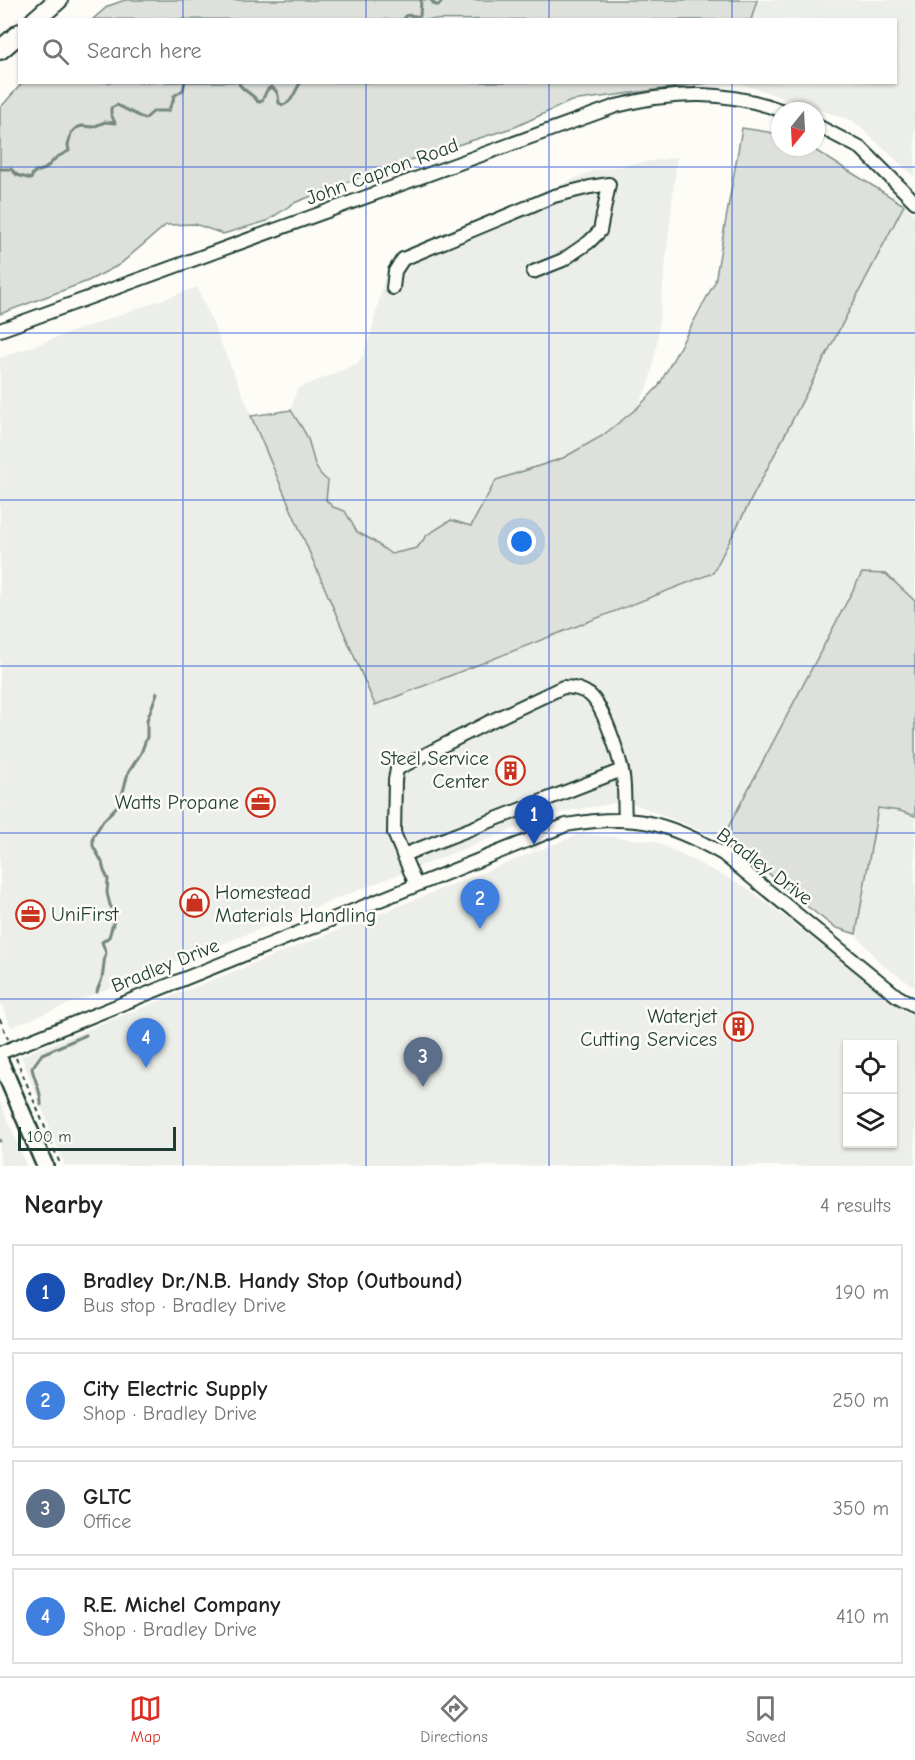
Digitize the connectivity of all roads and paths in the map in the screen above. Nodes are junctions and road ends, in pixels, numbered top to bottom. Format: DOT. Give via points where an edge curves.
graph roads {
  1 [pos="58,0"];
  2 [pos="37,18"];
  3 [pos="18,35"];
  4 [pos="0,50"];
  5 [pos="771,106"];
  6 [pos="825,130"];
  7 [pos="915,202"];
  8 [pos="532,272"];
  9 [pos="393,288"];
  10 [pos="0,330"];
  11 [pos="622,770"];
  12 [pos="625,818"];
  13 [pos="403,855"];
  14 [pos="416,885"];
  15 [pos="915,1005"];
  16 [pos="0,1019"];
  17 [pos="5,1030"];
  18 [pos="0,1053"];
  19 [pos="0,1061"];
  20 [pos="18,1063"];
  21 [pos="45,1166"];
  22 [pos="61,1166"];
  1 -- 2 [label="highway"];
  3 -- 4 [label="highway"];
  5 -- 10 [label="street, John Capron Road" via="704,94 661,96 616,106"];
  6 -- 7 [label="street" via="862,149"];
  8 -- 9 [label="street" via="563,260 600,231 609,184 554,196 403,259 395,271"];
  11 -- 12 [label="street"];
  11 -- 13 [label="street"];
  11 -- 13 [label="street" via="596,702 576,688 563,687 400,766 396,772 393,825"];
  12 -- 14 [label="street, Bradley Drive" via="566,825"];
  12 -- 15 [label="street, Bradley Drive" via="661,825 723,854 897,996"];
  13 -- 14 [label="street"];
  14 -- 18 [label="street, Bradley Drive"];
  16 -- 17 [label="path"];
  19 -- 21 [label="main road"];
  20 -- 22 [label="path"];
}
